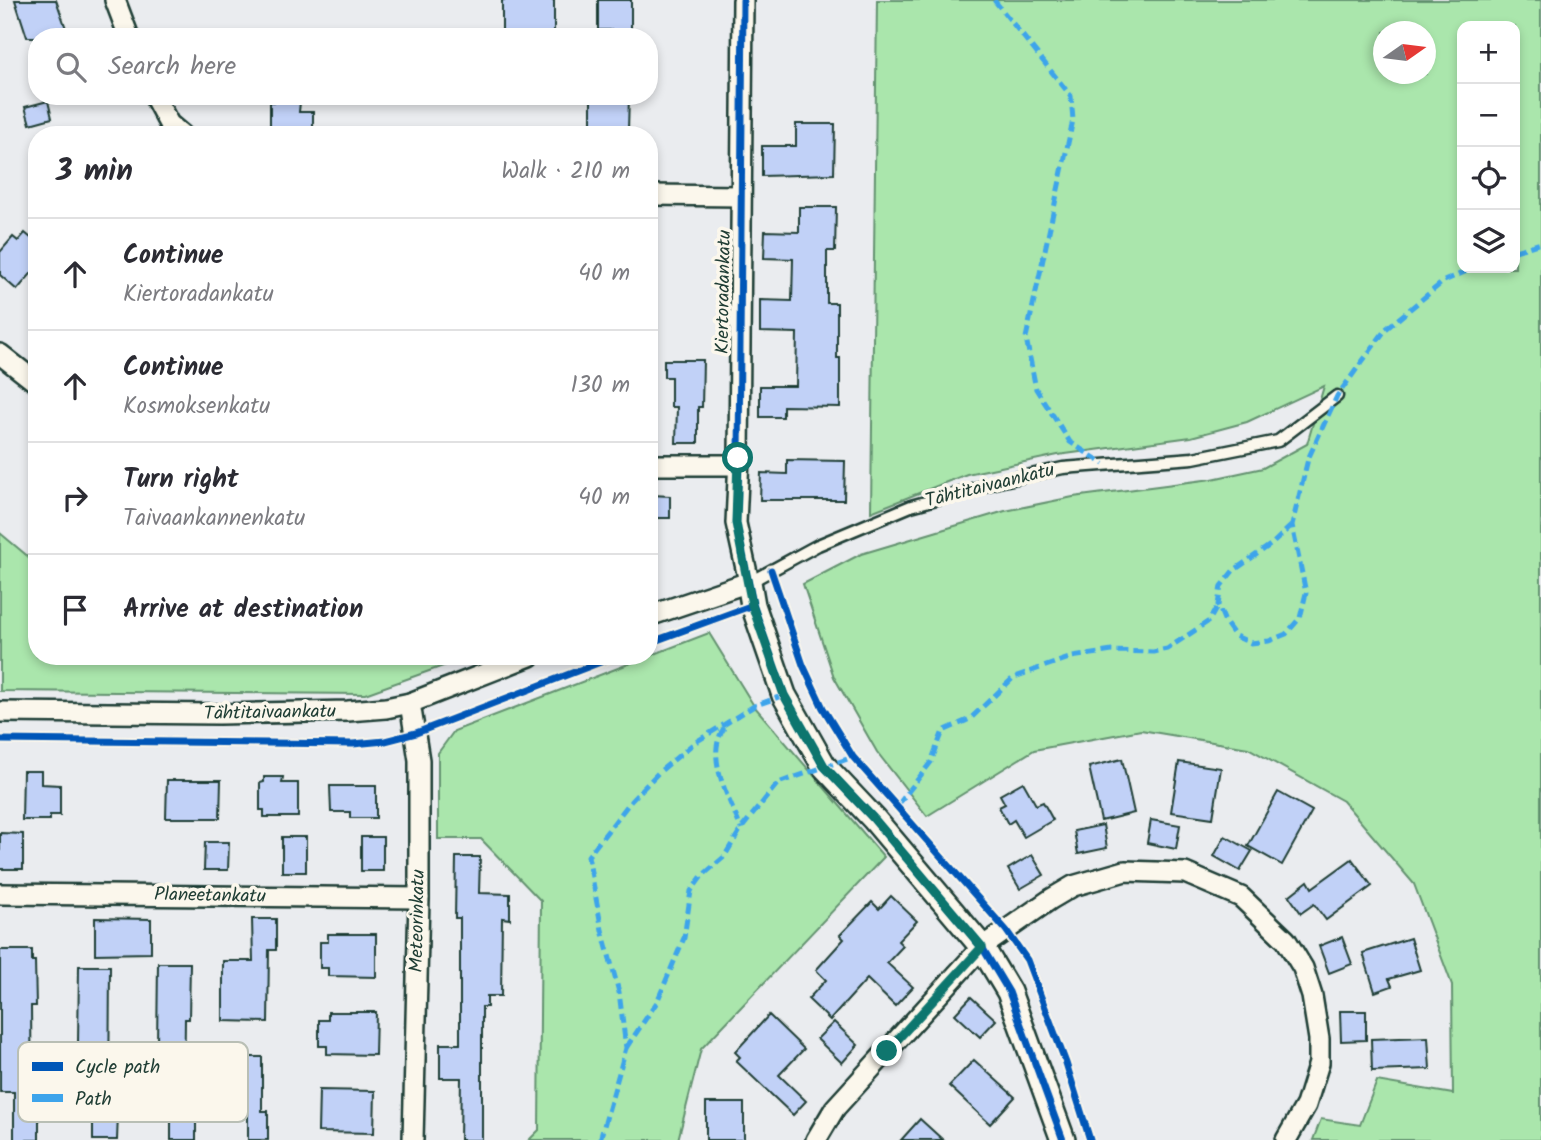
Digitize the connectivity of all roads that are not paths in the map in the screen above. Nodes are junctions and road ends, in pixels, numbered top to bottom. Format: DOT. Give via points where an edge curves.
graph roads {
  1 [pos="115,0"];
  2 [pos="743,0"];
  3 [pos="125,28"];
  4 [pos="159,105"];
  5 [pos="171,126"];
  6 [pos="658,195"];
  7 [pos="741,196"];
  8 [pos="0,354"];
  9 [pos="28,376"];
  10 [pos="1337,396"];
  11 [pos="658,465"];
  12 [pos="738,465"];
  13 [pos="749,582"];
  14 [pos="658,613"];
  15 [pos="507,665"];
  16 [pos="410,703"];
  17 [pos="0,712"];
  18 [pos="0,894"];
  19 [pos="419,898"];
  20 [pos="982,947"];
  21 [pos="414,1140"];
  22 [pos="816,1140"];
  23 [pos="1063,1140"];
  24 [pos="1286,1140"];
  1 -- 3 [label="street"];
  2 -- 7 [label="street, Kiertoradankatu"];
  4 -- 5 [label="street"];
  6 -- 7 [label="street"];
  7 -- 12 [label="street, Kiertoradankatu"];
  8 -- 9 [label="street"];
  10 -- 13 [label="lane, Tähtitaivaankatu" via="1278,441 1193,458 1063,468 998,482 911,506 818,545"];
  11 -- 12 [label="street"];
  12 -- 13 [label="street, Kiertoradankatu" via="736,523"];
  13 -- 14 [label="street, Tähtitaivaankatu"];
  13 -- 20 [label="street" via="752,605 784,695 824,766"];
  15 -- 16 [label="street, Tähtitaivaankatu"];
  16 -- 17 [label="street, Tähtitaivaankatu" via="348,712"];
  16 -- 19 [label="street, Meteorinkatu" via="418,760"];
  18 -- 19 [label="street, Planeetankatu"];
  19 -- 21 [label="street, Meteorinkatu"];
  20 -- 22 [label="street" via="835,1108"];
  20 -- 23 [label="street" via="1009,992"];
  20 -- 24 [label="street" via="1073,886 1125,871 1185,873 1241,897 1286,940 1303,968 1312,996 1319,1063 1306,1105"];
}
